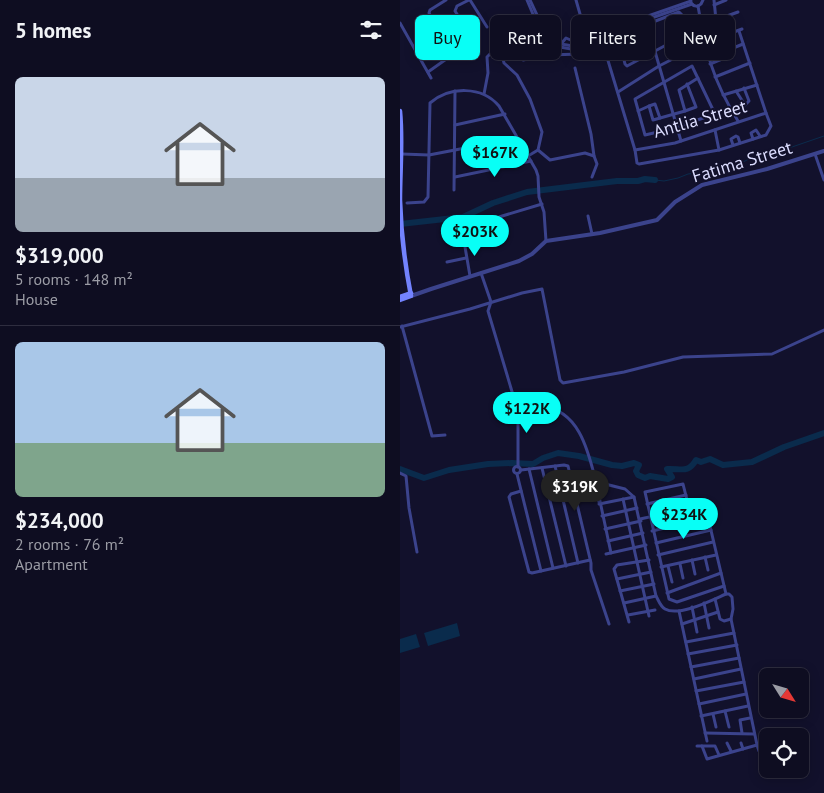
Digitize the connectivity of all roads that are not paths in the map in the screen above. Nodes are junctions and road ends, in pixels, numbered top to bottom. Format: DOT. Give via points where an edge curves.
graph roads {
  1 [pos="446,0"];
  2 [pos="470,0"];
  3 [pos="528,0"];
  4 [pos="576,0"];
  5 [pos="703,0"];
  6 [pos="726,0"];
  7 [pos="691,2"];
  8 [pos="714,2"];
  9 [pos="698,6"];
  10 [pos="738,12"];
  11 [pos="580,14"];
  12 [pos="458,15"];
  13 [pos="535,15"];
  14 [pos="655,15"];
  15 [pos="671,15"];
  16 [pos="682,15"];
  17 [pos="699,15"];
  18 [pos="715,15"];
  19 [pos="730,15"];
  20 [pos="400,23"];
  21 [pos="487,27"];
  22 [pos="735,32"];
  23 [pos="571,40"];
  24 [pos="561,44"];
  25 [pos="743,44"];
  26 [pos="735,47"];
  27 [pos="655,54"];
  28 [pos="550,55"];
  29 [pos="608,60"];
  30 [pos="624,60"];
  31 [pos="636,60"];
  32 [pos="671,60"];
  33 [pos="709,60"];
  34 [pos="720,60"];
  35 [pos="750,63"];
  36 [pos="710,64"];
  37 [pos="659,66"];
  38 [pos="575,68"];
  39 [pos="428,72"];
  40 [pos="715,77"];
  41 [pos="431,78"];
  42 [pos="698,78"];
  43 [pos="663,82"];
  44 [pos="687,84"];
  45 [pos="757,84"];
  46 [pos="744,88"];
  47 [pos="455,91"];
  48 [pos="736,91"];
  49 [pos="618,92"];
  50 [pos="484,94"];
  51 [pos="723,95"];
  52 [pos="649,106"];
  53 [pos="400,111"];
  54 [pos="638,111"];
  55 [pos="685,111"];
  56 [pos="766,113"];
  57 [pos="505,114"];
  58 [pos="673,115"];
  59 [pos="660,118"];
  60 [pos="738,122"];
  61 [pos="455,125"];
  62 [pos="676,128"];
  63 [pos="714,130"];
  64 [pos="760,136"];
  65 [pos="517,138"];
  66 [pos="752,139"];
  67 [pos="681,141"];
  68 [pos="740,143"];
  69 [pos="733,145"];
  70 [pos="538,150"];
  71 [pos="635,150"];
  72 [pos="719,150"];
  73 [pos="454,151"];
  74 [pos="824,151"];
  75 [pos="402,154"];
  76 [pos="816,154"];
  77 [pos="429,155"];
  78 [pos="528,156"];
  79 [pos="594,156"];
  80 [pos="531,162"];
  81 [pos="455,177"];
  82 [pos="592,177"];
  83 [pos="824,180"];
  84 [pos="454,190"];
  85 [pos="400,202"];
  86 [pos="407,202"];
  87 [pos="542,204"];
  88 [pos="588,216"];
  89 [pos="496,226"];
  90 [pos="592,234"];
  91 [pos="464,241"];
  92 [pos="546,241"];
  93 [pos="466,258"];
  94 [pos="447,262"];
  95 [pos="481,273"];
  96 [pos="470,276"];
  97 [pos="411,295"];
  98 [pos="400,298"];
  99 [pos="491,302"];
  100 [pos="401,327"];
  101 [pos="824,330"];
  102 [pos="518,408"];
  103 [pos="445,435"];
  104 [pos="554,466"];
  105 [pos="519,467"];
  106 [pos="542,468"];
  107 [pos="529,469"];
  108 [pos="400,473"];
  109 [pos="517,474"];
  110 [pos="595,478"];
  111 [pos="601,483"];
  112 [pos="595,487"];
  113 [pos="521,491"];
  114 [pos="686,495"];
  115 [pos="634,497"];
  116 [pos="623,499"];
  117 [pos="599,503"];
  118 [pos="647,504"];
  119 [pos="710,504"];
  120 [pos="705,505"];
  121 [pos="637,508"];
  122 [pos="689,508"];
  123 [pos="625,511"];
  124 [pos="602,516"];
  125 [pos="650,516"];
  126 [pos="708,518"];
  127 [pos="640,520"];
  128 [pos="628,524"];
  129 [pos="605,529"];
  130 [pos="711,530"];
  131 [pos="652,531"];
  132 [pos="643,533"];
  133 [pos="631,536"];
  134 [pos="608,541"];
  135 [pos="713,542"];
  136 [pos="655,543"];
  137 [pos="646,545"];
  138 [pos="634,548"];
  139 [pos="417,552"];
  140 [pos="610,553"];
  141 [pos="606,554"];
  142 [pos="658,555"];
  143 [pos="716,555"];
  144 [pos="705,557"];
  145 [pos="590,560"];
  146 [pos="649,560"];
  147 [pos="692,560"];
  148 [pos="637,562"];
  149 [pos="578,563"];
  150 [pos="680,564"];
  151 [pos="566,566"];
  152 [pos="668,566"];
  153 [pos="661,567"];
  154 [pos="553,568"];
  155 [pos="541,570"];
  156 [pos="708,570"];
  157 [pos="651,572"];
  158 [pos="721,573"];
  159 [pos="639,574"];
  160 [pos="695,574"];
  161 [pos="684,578"];
  162 [pos="617,579"];
  163 [pos="672,582"];
  164 [pos="654,584"];
  165 [pos="724,586"];
  166 [pos="642,587"];
  167 [pos="620,591"];
  168 [pos="666,593"];
  169 [pos="726,594"];
  170 [pos="656,596"];
  171 [pos="645,599"];
  172 [pos="715,599"];
  173 [pos="704,603"];
  174 [pos="624,604"];
  175 [pos="692,608"];
  176 [pos="655,610"];
  177 [pos="648,611"];
  178 [pos="680,612"];
  179 [pos="718,612"];
  180 [pos="628,615"];
  181 [pos="649,616"];
  182 [pos="707,616"];
  183 [pos="694,619"];
  184 [pos="731,619"];
  185 [pos="630,622"];
  186 [pos="609,624"];
  187 [pos="682,624"];
  188 [pos="709,628"];
  189 [pos="697,632"];
  190 [pos="734,633"];
  191 [pos="686,642"];
  192 [pos="736,645"];
  193 [pos="688,654"];
  194 [pos="739,658"];
  195 [pos="691,667"];
  196 [pos="741,669"];
  197 [pos="694,679"];
  198 [pos="744,682"];
  199 [pos="696,691"];
  200 [pos="746,694"];
  201 [pos="699,704"];
  202 [pos="748,706"];
  203 [pos="725,711"];
  204 [pos="713,714"];
  205 [pos="701,716"];
  206 [pos="750,718"];
  207 [pos="716,727"];
  208 [pos="729,727"];
  209 [pos="705,733"];
  210 [pos="742,733"];
  211 [pos="754,734"];
  212 [pos="707,741"];
  213 [pos="728,743"];
  214 [pos="741,743"];
  215 [pos="757,745"];
  216 [pos="696,746"];
  217 [pos="702,746"];
  218 [pos="744,749"];
  219 [pos="731,751"];
  220 [pos="759,751"];
  221 [pos="718,755"];
  222 [pos="707,759"];
  223 [pos="708,764"];
  1 -- 39 [label="street" via="429,13 452,55"];
  2 -- 12 [label="street" via="457,6"];
  2 -- 21 [label="street"];
  3 -- 13 [label="street"];
  4 -- 11 [label="street"];
  5 -- 9 [label="street"];
  6 -- 8 [label="street"];
  7 -- 9 [label="street"];
  7 -- 14 [label="street"];
  8 -- 18 [label="street"];
  9 -- 17 [label="street"];
  10 -- 19 [label="street"];
  15 -- 16 [label="street" via="679,12"];
  20 -- 39 [label="street"];
  22 -- 25 [label="street, Antlia Street" via="740,30"];
  23 -- 24 [label="street" via="566,38"];
  25 -- 26 [label="street"];
  25 -- 35 [label="street, Antlia Street"];
  27 -- 37 [label="street"];
  28 -- 28 [label="street" via="523,60 520,58 524,52 537,47"];
  29 -- 49 [label="street, Antlia Street"];
  30 -- 31 [label="street" via="625,66"];
  32 -- 37 [label="street"];
  33 -- 36 [label="street"];
  34 -- 36 [label="street"];
  35 -- 40 [label="street"];
  35 -- 45 [label="street, Antlia Street"];
  36 -- 40 [label="street"];
  37 -- 43 [label="street"];
  37 -- 49 [label="street"];
  38 -- 79 [label="street"];
  39 -- 41 [label="street"];
  40 -- 51 [label="street"];
  42 -- 43 [label="street" via="692,66"];
  42 -- 44 [label="street"];
  42 -- 62 [label="street" via="715,114"];
  43 -- 54 [label="street" via="635,99"];
  43 -- 58 [label="street"];
  44 -- 55 [label="street" via="679,90"];
  44 -- 55 [label="street" via="696,107"];
  45 -- 46 [label="street"];
  45 -- 56 [label="street, Antlia Street"];
  46 -- 48 [label="street"];
  46 -- 48 [label="street" via="749,101 745,105"];
  47 -- 50 [label="street"];
  47 -- 61 [label="street"];
  47 -- 77 [label="street" via="430,103"];
  48 -- 51 [label="street"];
  49 -- 71 [label="street, Antlia Street"];
  50 -- 57 [label="street" via="493,99"];
  50 -- 70 [label="street" via="487,57 498,51 504,63 519,78 534,107 542,132"];
  51 -- 60 [label="street"];
  52 -- 54 [label="street"];
  52 -- 59 [label="street" via="655,104"];
  52 -- 59 [label="street" via="653,120"];
  53 -- 75 [label="main road"];
  54 -- 62 [label="street" via="645,135"];
  55 -- 58 [label="street"];
  56 -- 60 [label="street, Antlia Street"];
  56 -- 64 [label="street" via="770,129 766,135"];
  57 -- 61 [label="street"];
  57 -- 65 [label="street"];
  58 -- 59 [label="street"];
  58 -- 62 [label="street"];
  60 -- 63 [label="street, Antlia Street"];
  61 -- 73 [label="street"];
  62 -- 67 [label="street"];
  63 -- 67 [label="street, Antlia Street"];
  63 -- 72 [label="street"];
  64 -- 66 [label="street"];
  64 -- 66 [label="street" via="756,130 751,133"];
  65 -- 73 [label="street"];
  65 -- 78 [label="street"];
  66 -- 68 [label="street"];
  67 -- 71 [label="street, Antlia Street"];
  68 -- 69 [label="street"];
  68 -- 69 [label="street" via="736,136 731,139"];
  69 -- 72 [label="street"];
  70 -- 78 [label="street"];
  70 -- 79 [label="street" via="550,160 585,153"];
  71 -- 72 [label="street" via="638,164"];
  73 -- 77 [label="street"];
  73 -- 81 [label="street"];
  74 -- 76 [label="street, Fatima Street"];
  75 -- 77 [label="street"];
  75 -- 85 [label="main road"];
  76 -- 83 [label="street"];
  76 -- 90 [label="street, Fatima Street" via="702,185 675,202 657,220"];
  77 -- 86 [label="street" via="427,200"];
  78 -- 80 [label="street"];
  79 -- 82 [label="street" via="598,164"];
  80 -- 81 [label="street"];
  80 -- 87 [label="street" via="538,176"];
  81 -- 84 [label="street"];
  85 -- 97 [label="main road"];
  87 -- 89 [label="street" via="500,217"];
  87 -- 92 [label="street"];
  88 -- 90 [label="street"];
  90 -- 92 [label="street, Fatima Street"];
  91 -- 93 [label="street"];
  92 -- 95 [label="street" via="519,261"];
  93 -- 94 [label="street"];
  93 -- 96 [label="street"];
  95 -- 96 [label="street"];
  95 -- 99 [label="street"];
  96 -- 97 [label="street"];
  97 -- 98 [label="main road"];
  99 -- 100 [label="street"];
  99 -- 101 [label="street" via="543,290 563,383 684,357 772,354"];
  99 -- 102 [label="street" via="488,311"];
  100 -- 103 [label="street" via="432,436"];
  102 -- 105 [label="street"];
  102 -- 110 [label="street" via="542,407 557,411 574,424 589,455"];
  104 -- 106 [label="street"];
  104 -- 145 [label="street" via="568,468"];
  104 -- 149 [label="street"];
  105 -- 107 [label="street"];
  105 -- 109 [label="street"];
  105 -- 109 [label="street" via="514,469"];
  106 -- 107 [label="street"];
  106 -- 151 [label="street"];
  107 -- 154 [label="street"];
  108 -- 139 [label="street" via="406,476"];
  109 -- 113 [label="street"];
  110 -- 111 [label="street"];
  110 -- 112 [label="street" via="592,483"];
  111 -- 112 [label="street"];
  111 -- 115 [label="street" via="626,489"];
  112 -- 117 [label="street"];
  113 -- 155 [label="street"];
  113 -- 155 [label="street" via="510,494 510,497 528,570 532,574"];
  114 -- 118 [label="street"];
  114 -- 118 [label="street" via="684,486 680,484 646,491"];
  114 -- 122 [label="street"];
  115 -- 116 [label="street"];
  115 -- 121 [label="street"];
  116 -- 117 [label="street"];
  116 -- 123 [label="street"];
  117 -- 124 [label="street"];
  118 -- 125 [label="street"];
  119 -- 120 [label="street"];
  120 -- 122 [label="street"];
  120 -- 126 [label="street"];
  121 -- 123 [label="street"];
  121 -- 127 [label="street"];
  122 -- 125 [label="street"];
  123 -- 124 [label="street"];
  123 -- 128 [label="street"];
  124 -- 129 [label="street"];
  125 -- 127 [label="street"];
  125 -- 131 [label="street"];
  126 -- 130 [label="street"];
  126 -- 131 [label="street"];
  127 -- 128 [label="street"];
  127 -- 132 [label="street"];
  128 -- 129 [label="street"];
  128 -- 133 [label="street"];
  129 -- 134 [label="street"];
  130 -- 135 [label="street"];
  130 -- 136 [label="street"];
  131 -- 136 [label="street"];
  132 -- 133 [label="street"];
  132 -- 137 [label="street"];
  133 -- 134 [label="street"];
  133 -- 138 [label="street"];
  134 -- 140 [label="street"];
  135 -- 142 [label="street"];
  135 -- 143 [label="street"];
  136 -- 142 [label="street"];
  137 -- 138 [label="street"];
  137 -- 146 [label="street"];
  138 -- 140 [label="street"];
  138 -- 148 [label="street"];
  140 -- 141 [label="street"];
  142 -- 153 [label="street"];
  143 -- 144 [label="street"];
  143 -- 158 [label="street"];
  144 -- 147 [label="street"];
  144 -- 156 [label="street"];
  145 -- 149 [label="street"];
  145 -- 186 [label="street"];
  146 -- 148 [label="street"];
  146 -- 157 [label="street"];
  147 -- 150 [label="street"];
  147 -- 160 [label="street"];
  148 -- 159 [label="street"];
  148 -- 162 [label="street" via="615,566"];
  149 -- 151 [label="street"];
  150 -- 152 [label="street"];
  150 -- 161 [label="street"];
  151 -- 154 [label="street"];
  152 -- 153 [label="street"];
  152 -- 163 [label="street"];
  153 -- 168 [label="street"];
  154 -- 155 [label="street"];
  157 -- 159 [label="street"];
  157 -- 164 [label="street"];
  158 -- 165 [label="street"];
  158 -- 168 [label="street"];
  159 -- 162 [label="street"];
  159 -- 166 [label="street"];
  162 -- 167 [label="street"];
  164 -- 166 [label="street"];
  164 -- 170 [label="street"];
  165 -- 168 [label="street" via="677,602 669,599"];
  165 -- 169 [label="street"];
  166 -- 167 [label="street"];
  166 -- 171 [label="street"];
  167 -- 174 [label="street"];
  169 -- 172 [label="street"];
  169 -- 184 [label="street" via="732,597"];
  170 -- 171 [label="street"];
  170 -- 178 [label="street" via="664,609"];
  171 -- 174 [label="street"];
  171 -- 177 [label="street"];
  172 -- 173 [label="street"];
  172 -- 179 [label="street"];
  173 -- 175 [label="street"];
  173 -- 182 [label="street"];
  174 -- 180 [label="street"];
  175 -- 178 [label="street"];
  175 -- 183 [label="street"];
  176 -- 177 [label="street"];
  177 -- 180 [label="street"];
  177 -- 181 [label="street"];
  178 -- 187 [label="street"];
  179 -- 182 [label="street"];
  179 -- 184 [label="street" via="722,621"];
  180 -- 185 [label="street"];
  182 -- 183 [label="street"];
  182 -- 188 [label="street"];
  183 -- 187 [label="street"];
  183 -- 189 [label="street"];
  184 -- 190 [label="street"];
  187 -- 191 [label="street"];
  190 -- 191 [label="street"];
  190 -- 192 [label="street"];
  191 -- 193 [label="street"];
  192 -- 193 [label="street"];
  192 -- 194 [label="street"];
  193 -- 195 [label="street"];
  194 -- 195 [label="street"];
  194 -- 196 [label="street"];
  195 -- 197 [label="street"];
  196 -- 197 [label="street"];
  196 -- 198 [label="street"];
  197 -- 199 [label="street"];
  198 -- 199 [label="street"];
  198 -- 200 [label="street"];
  199 -- 201 [label="street"];
  200 -- 201 [label="street"];
  200 -- 202 [label="street"];
  201 -- 205 [label="street"];
  202 -- 203 [label="street"];
  202 -- 206 [label="street"];
  203 -- 204 [label="street"];
  203 -- 208 [label="street"];
  204 -- 205 [label="street"];
  204 -- 207 [label="street"];
  205 -- 209 [label="street"];
  206 -- 210 [label="street" via="740,720"];
  206 -- 211 [label="street"];
  209 -- 210 [label="street"];
  209 -- 212 [label="street"];
  210 -- 211 [label="street"];
  211 -- 215 [label="street"];
  213 -- 219 [label="street"];
  214 -- 218 [label="street"];
  215 -- 218 [label="street"];
  215 -- 220 [label="street"];
  216 -- 217 [label="street"];
  217 -- 221 [label="street" via="715,746"];
  217 -- 222 [label="street"];
  218 -- 219 [label="street"];
  219 -- 221 [label="street"];
  221 -- 222 [label="street"];
  222 -- 223 [label="street"];
}
